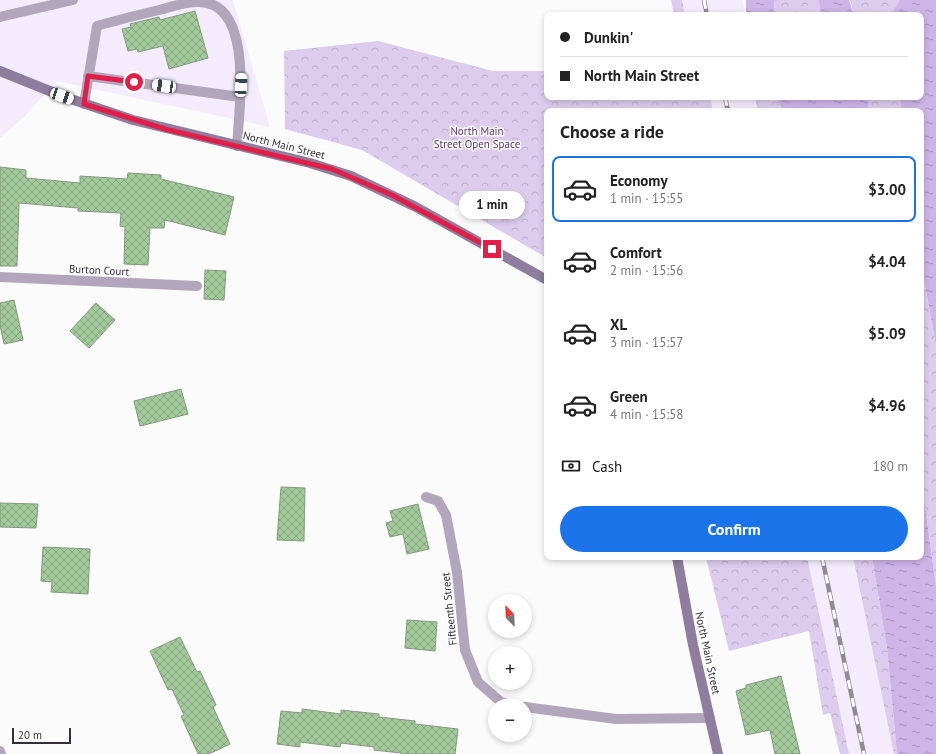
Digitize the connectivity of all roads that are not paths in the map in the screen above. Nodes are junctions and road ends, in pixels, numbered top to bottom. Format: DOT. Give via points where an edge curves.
graph roads {
  1 [pos="72,0"];
  2 [pos="61,1"];
  3 [pos="0,17"];
  4 [pos="0,71"];
  5 [pos="88,76"];
  6 [pos="240,97"];
  7 [pos="84,104"];
  8 [pos="237,146"];
  9 [pos="0,277"];
  10 [pos="544,278"];
  11 [pos="197,286"];
  12 [pos="426,497"];
  13 [pos="678,560"];
  14 [pos="496,698"];
  15 [pos="532,708"];
  16 [pos="710,718"];
  17 [pos="0,751"];
  18 [pos="1,754"];
  19 [pos="718,754"];
  1 -- 2 [label="street"];
  2 -- 3 [label="street"];
  4 -- 7 [label="main road, North Main Street"];
  5 -- 6 [label="street"];
  5 -- 6 [label="street" via="96,26 199,2 212,5 224,13 231,23 242,73"];
  5 -- 7 [label="street"];
  6 -- 8 [label="street"];
  7 -- 8 [label="main road, North Main Street" via="165,129"];
  8 -- 10 [label="main road, North Main Street" via="310,163 369,183"];
  9 -- 11 [label="street, Burton Court"];
  12 -- 14 [label="street, Fifteenth Street" via="438,501 446,515 457,572 465,650 478,682"];
  13 -- 16 [label="main road, North Main Street"];
  15 -- 16 [label="street" via="616,718"];
  16 -- 19 [label="main road, North Main Street"];
  17 -- 18 [label="street"];
}
